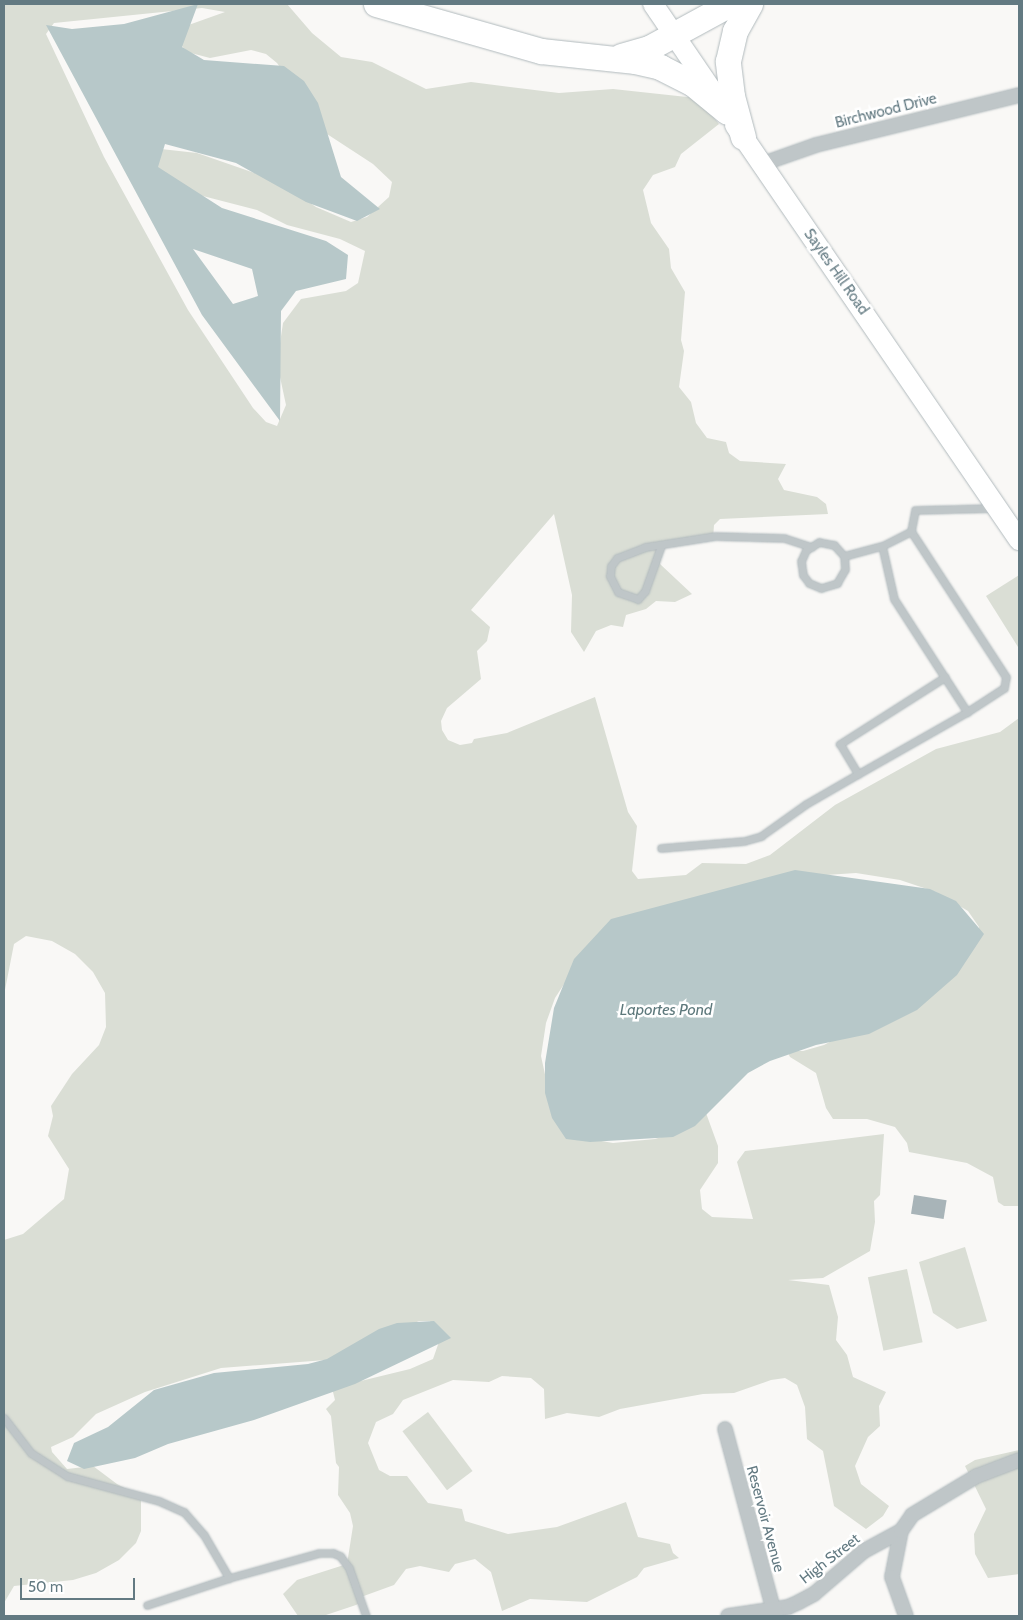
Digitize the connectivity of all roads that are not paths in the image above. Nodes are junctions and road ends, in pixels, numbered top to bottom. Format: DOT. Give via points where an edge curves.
graph roads {
  1 [pos="376,4"];
  2 [pos="653,4"];
  3 [pos="730,4"];
  4 [pos="750,4"];
  5 [pos="672,33"];
  6 [pos="595,58"];
  7 [pos="1019,95"];
  8 [pos="727,112"];
  9 [pos="743,137"];
  10 [pos="762,164"];
  11 [pos="997,507"];
  12 [pos="911,531"];
  13 [pos="1019,540"];
  14 [pos="660,546"];
  15 [pos="882,546"];
  16 [pos="812,547"];
  17 [pos="844,556"];
  18 [pos="945,677"];
  19 [pos="967,712"];
  20 [pos="858,774"];
  21 [pos="661,848"];
  22 [pos="4,1418"];
  23 [pos="725,1429"];
  24 [pos="1019,1460"];
  25 [pos="901,1531"];
  26 [pos="229,1578"];
  27 [pos="147,1605"];
  28 [pos="774,1613"];
  29 [pos="366,1616"];
  30 [pos="728,1616"];
  31 [pos="906,1616"];
  1 -- 6 [label="highway" via="541,51"];
  2 -- 5 [label="main road, Sayles Hill Road"];
  3 -- 5 [label="highway"];
  4 -- 9 [label="highway" via="735,30 728,60 732,96"];
  5 -- 6 [label="highway" via="637,53"];
  5 -- 8 [label="main road, Sayles Hill Road"];
  6 -- 8 [label="highway" via="635,61 671,71 704,92"];
  7 -- 10 [label="street, Birchwood Drive" via="826,142"];
  8 -- 9 [label="main road, Sayles Hill Road"];
  9 -- 10 [label="main road, Sayles Hill Road"];
  10 -- 11 [label="main road, Sayles Hill Road"];
  11 -- 12 [label="lane" via="915,510"];
  11 -- 13 [label="main road, Sayles Hill Road"];
  12 -- 15 [label="lane"];
  12 -- 19 [label="lane" via="1006,677 1004,688"];
  14 -- 14 [label="lane" via="617,558 611,566 610,576 618,592 638,599 645,591"];
  14 -- 16 [label="lane" via="715,536 784,538"];
  15 -- 17 [label="lane"];
  15 -- 18 [label="lane" via="894,599"];
  16 -- 17 [label="lane" via="819,542 834,545"];
  16 -- 17 [label="lane" via="806,550 801,562 803,575 809,583 821,588 837,583 845,569"];
  18 -- 19 [label="lane"];
  18 -- 20 [label="lane" via="840,744"];
  19 -- 20 [label="lane"];
  20 -- 21 [label="lane" via="806,804 761,836 744,841"];
  22 -- 26 [label="lane" via="32,1453 67,1476 159,1501 184,1512 204,1535"];
  23 -- 28 [label="street, Reservoir Avenue"];
  24 -- 25 [label="street, High Street" via="977,1476 946,1494 912,1515"];
  25 -- 28 [label="street, High Street" via="864,1550 814,1594"];
  25 -- 31 [label="street" via="892,1577"];
  26 -- 27 [label="lane"];
  26 -- 29 [label="lane" via="319,1553 333,1553 340,1556 349,1568"];
  28 -- 30 [label="street, High Street"];
}
